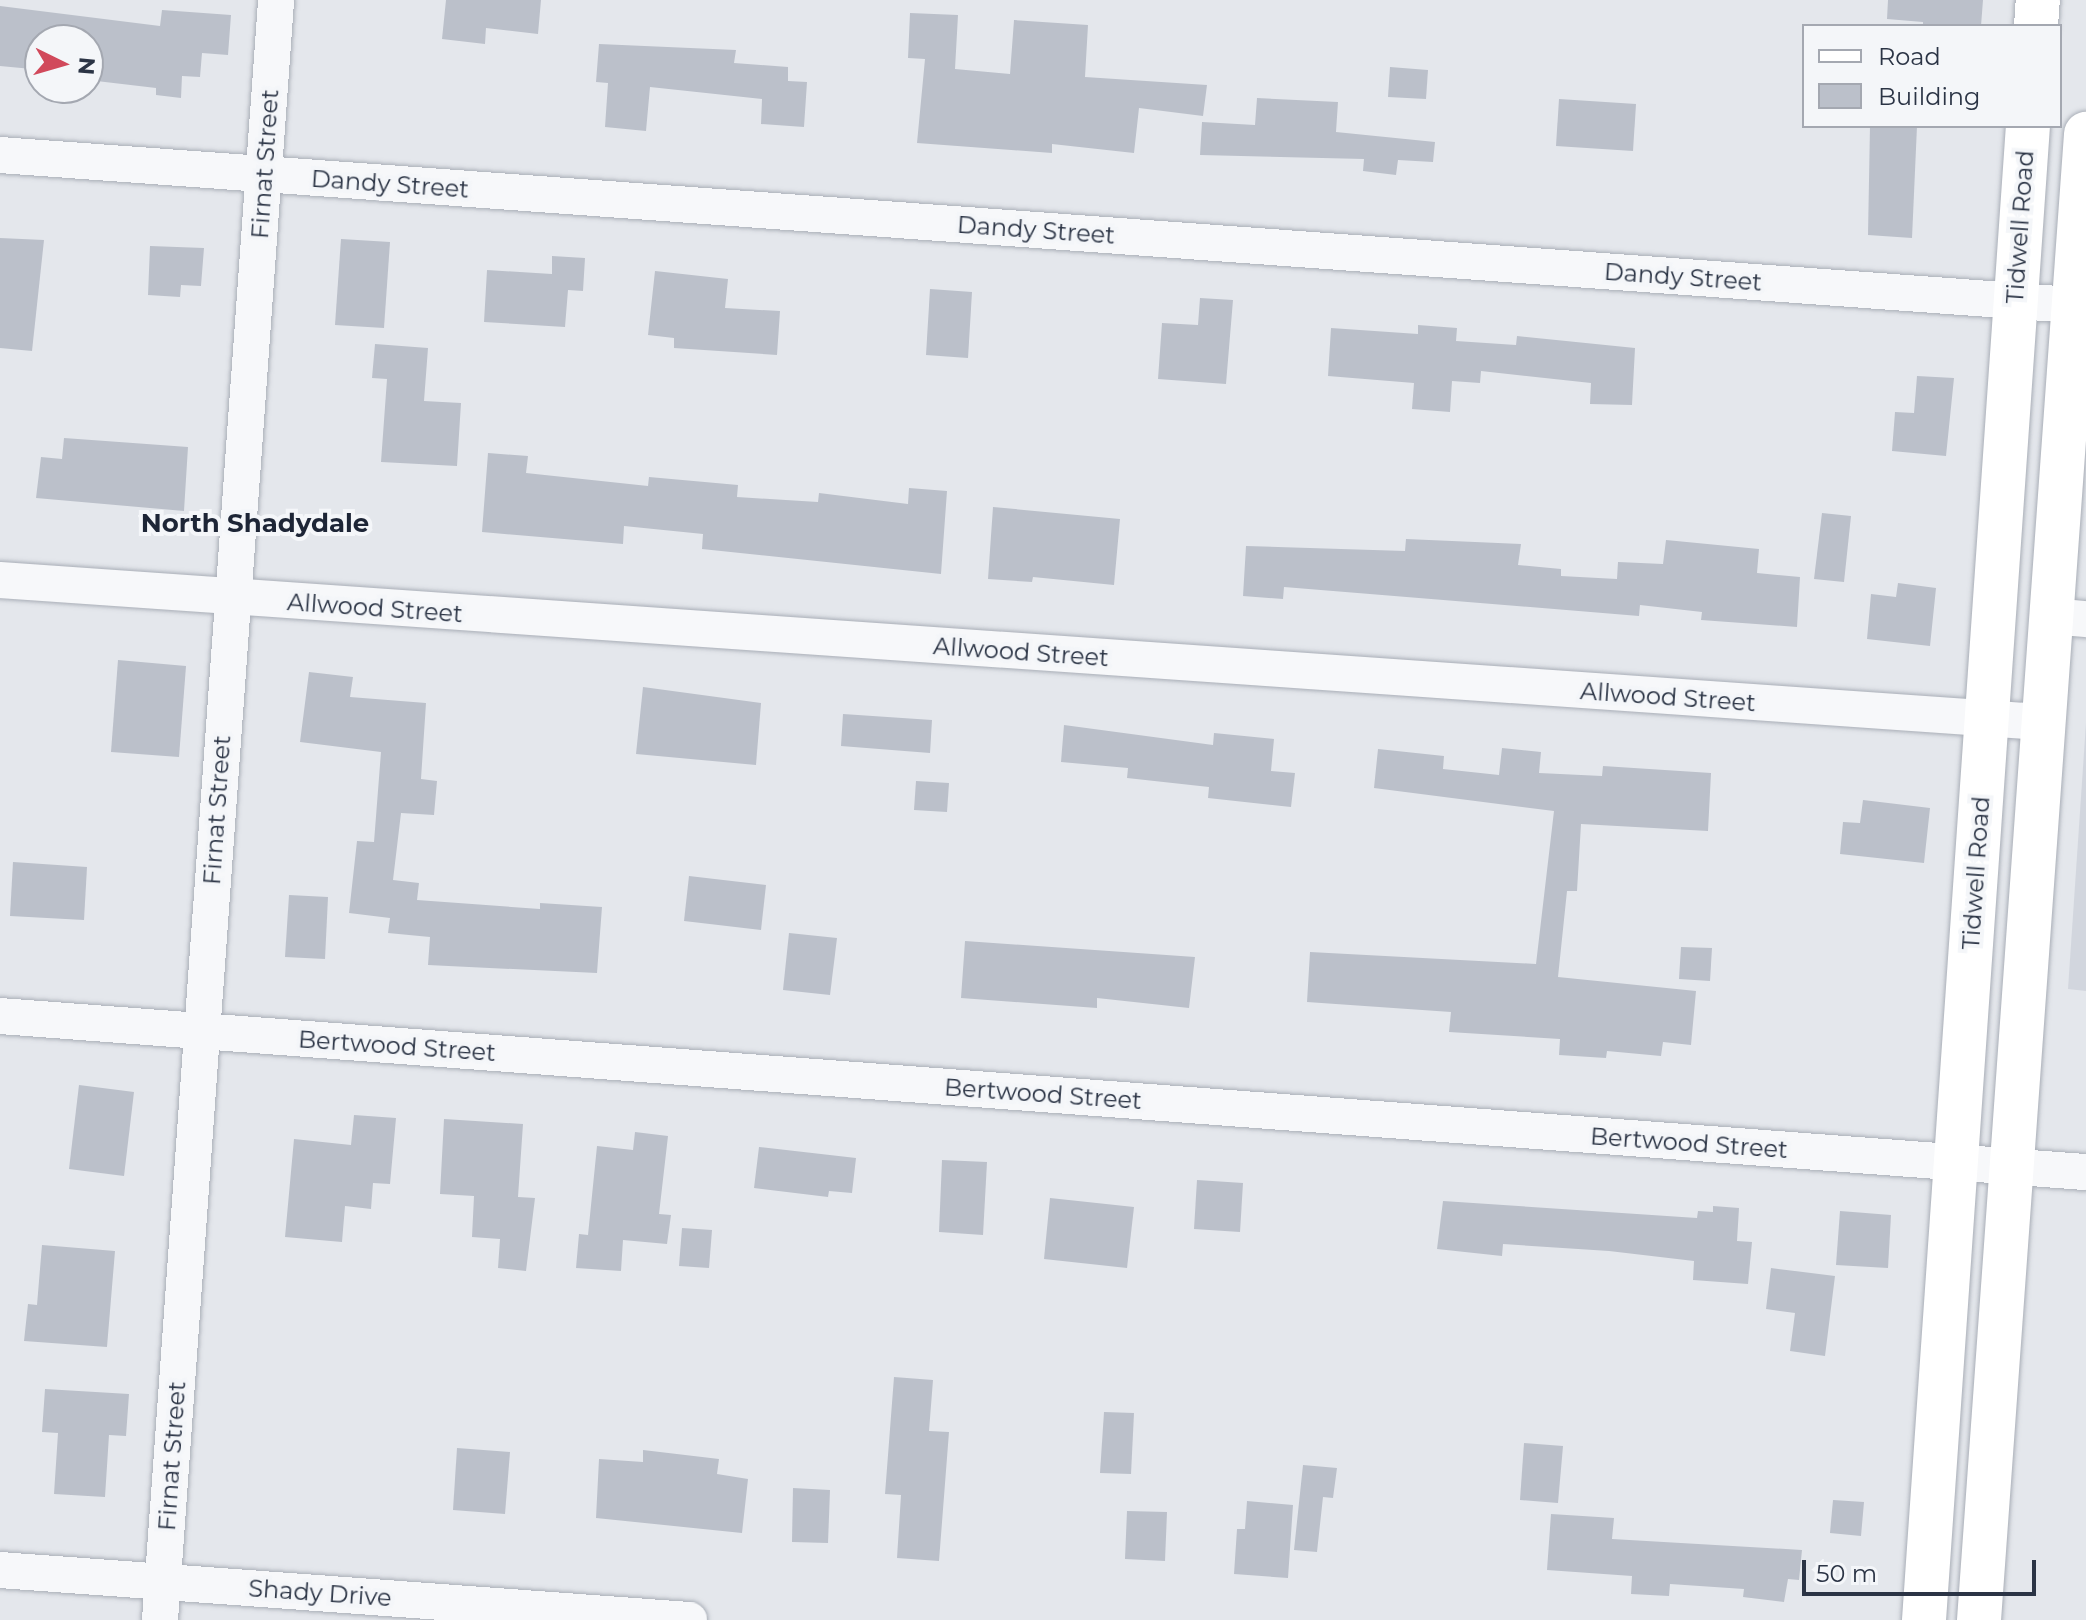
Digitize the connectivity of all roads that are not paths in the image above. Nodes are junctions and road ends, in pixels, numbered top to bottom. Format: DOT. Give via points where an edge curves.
graph roads {
  1 [pos="276,0"];
  2 [pos="2038,0"];
  3 [pos="2036,24"];
  4 [pos="2028,128"];
  5 [pos="2086,134"];
  6 [pos="0,155"];
  7 [pos="264,175"];
  8 [pos="2014,301"];
  9 [pos="2077,317"];
  10 [pos="0,580"];
  11 [pos="232,598"];
  12 [pos="2068,617"];
  13 [pos="1987,720"];
  14 [pos="2042,722"];
  15 [pos="0,1016"];
  16 [pos="202,1031"];
  17 [pos="1959,1163"];
  18 [pos="2012,1167"];
  19 [pos="2086,1172"];
  20 [pos="0,1570"];
  21 [pos="163,1581"];
  22 [pos="160,1620"];
  23 [pos="689,1620"];
  24 [pos="1924,1620"];
  25 [pos="1979,1620"];
  1 -- 7 [label="street, Firnat Street"];
  2 -- 3 [label="main road"];
  4 -- 8 [label="main road, Tidwell Road"];
  5 -- 9 [label="main road"];
  6 -- 7 [label="street, Dandy Street"];
  7 -- 8 [label="street, Dandy Street"];
  7 -- 11 [label="street, Firnat Street"];
  8 -- 9 [label="street, Dandy Street"];
  8 -- 13 [label="main road, Tidwell Road"];
  9 -- 12 [label="main road"];
  10 -- 11 [label="street, Allwood Street"];
  11 -- 13 [label="street, Allwood Street"];
  11 -- 16 [label="street, Firnat Street"];
  12 -- 14 [label="main road"];
  13 -- 14 [label="street, Allwood Street"];
  13 -- 17 [label="main road, Tidwell Road"];
  14 -- 18 [label="main road"];
  15 -- 16 [label="street, Bertwood Street"];
  16 -- 17 [label="street, Bertwood Street"];
  16 -- 21 [label="street, Firnat Street"];
  17 -- 18 [label="street, Bertwood Street"];
  17 -- 24 [label="main road, Tidwell Road"];
  18 -- 19 [label="street, Bertwood Street"];
  18 -- 25 [label="main road"];
  20 -- 21 [label="street, Shady Drive"];
  21 -- 22 [label="street, Firnat Street"];
  21 -- 23 [label="street, Shady Drive"];
}
